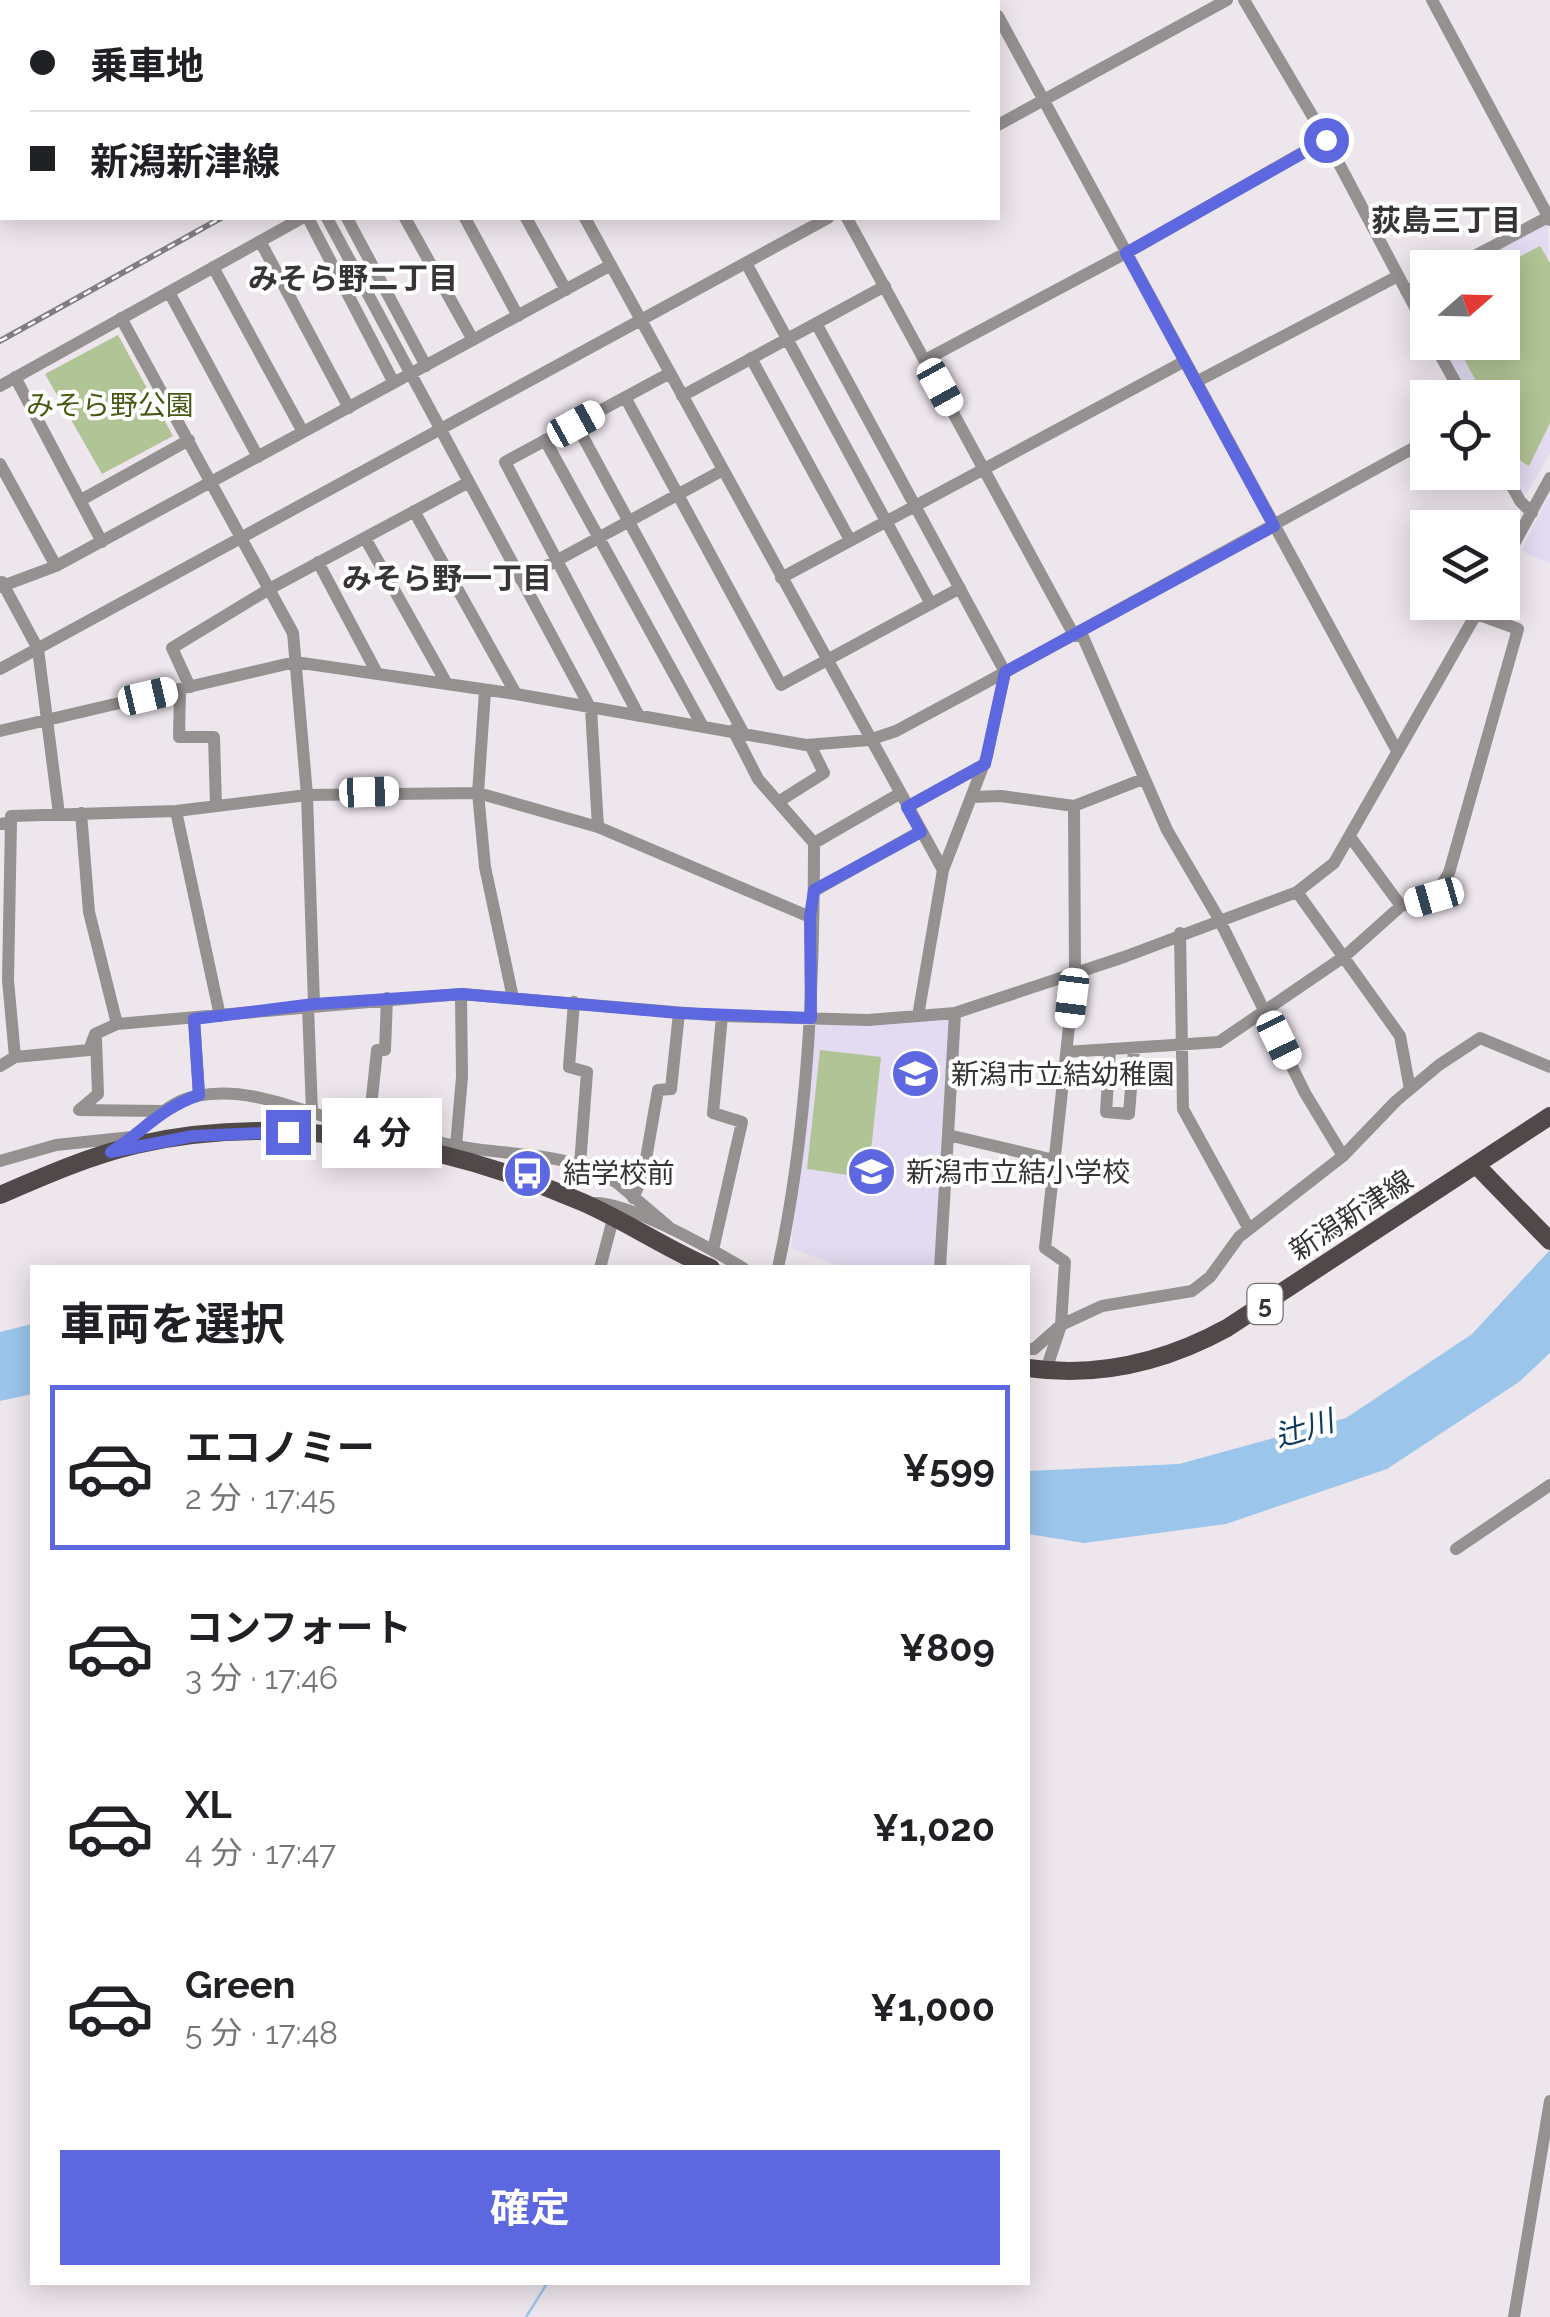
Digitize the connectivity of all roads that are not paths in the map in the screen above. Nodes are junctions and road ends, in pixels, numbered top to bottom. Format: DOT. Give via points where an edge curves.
graph roads {
  1 [pos="1227,0"];
  2 [pos="1244,0"];
  3 [pos="1432,0"];
  4 [pos="1000,20"];
  5 [pos="1043,100"];
  6 [pos="1000,124"];
  7 [pos="1326,140"];
  8 [pos="1549,218"];
  9 [pos="301,220"];
  10 [pos="306,220"];
  11 [pos="328,220"];
  12 [pos="348,220"];
  13 [pos="406,220"];
  14 [pos="466,220"];
  15 [pos="527,220"];
  16 [pos="586,220"];
  17 [pos="824,220"];
  18 [pos="849,220"];
  19 [pos="260,241"];
  20 [pos="1487,250"];
  21 [pos="1126,253"];
  22 [pos="746,263"];
  23 [pos="612,265"];
  24 [pos="212,267"];
  25 [pos="1398,276"];
  26 [pos="884,286"];
  27 [pos="566,290"];
  28 [pos="1410,290"];
  29 [pos="169,292"];
  30 [pos="1406,292"];
  31 [pos="1410,299"];
  32 [pos="518,316"];
  33 [pos="121,318"];
  34 [pos="641,320"];
  35 [pos="816,323"];
  36 [pos="787,339"];
  37 [pos="472,340"];
  38 [pos="751,358"];
  39 [pos="925,360"];
  40 [pos="1185,361"];
  41 [pos="426,366"];
  42 [pos="670,372"];
  43 [pos="411,374"];
  44 [pos="15,377"];
  45 [pos="1196,382"];
  46 [pos="394,383"];
  47 [pos="0,386"];
  48 [pos="682,396"];
  49 [pos="624,397"];
  50 [pos="349,408"];
  51 [pos="576,424"];
  52 [pos="440,429"];
  53 [pos="303,432"];
  54 [pos="189,440"];
  55 [pos="545,440"];
  56 [pos="1410,450"];
  57 [pos="258,457"];
  58 [pos="0,464"];
  59 [pos="983,468"];
  60 [pos="722,470"];
  61 [pos="1550,478"];
  62 [pos="212,482"];
  63 [pos="469,482"];
  64 [pos="1514,490"];
  65 [pos="677,494"];
  66 [pos="81,500"];
  67 [pos="915,505"];
  68 [pos="414,512"];
  69 [pos="1532,512"];
  70 [pos="886,521"];
  71 [pos="628,522"];
  72 [pos="1274,526"];
  73 [pos="1520,534"];
  74 [pos="242,537"];
  75 [pos="600,537"];
  76 [pos="365,538"];
  77 [pos="850,540"];
  78 [pos="102,542"];
  79 [pos="556,561"];
  80 [pos="318,562"];
  81 [pos="56,566"];
  82 [pos="781,578"];
  83 [pos="522,580"];
  84 [pos="1,584"];
  85 [pos="271,588"];
  86 [pos="960,588"];
  87 [pos="931,604"];
  88 [pos="1473,620"];
  89 [pos="1503,620"];
  90 [pos="1074,635"];
  91 [pos="38,649"];
  92 [pos="826,661"];
  93 [pos="295,662"];
  94 [pos="0,670"];
  95 [pos="1005,672"];
  96 [pos="377,673"];
  97 [pos="447,684"];
  98 [pos="185,688"];
  99 [pos="485,691"];
  100 [pos="516,694"];
  101 [pos="590,709"];
  102 [pos="639,716"];
  103 [pos="47,720"];
  104 [pos="702,725"];
  105 [pos="0,730"];
  106 [pos="739,732"];
  107 [pos="870,740"];
  108 [pos="810,746"];
  109 [pos="1397,752"];
  110 [pos="985,764"];
  111 [pos="1143,779"];
  112 [pos="478,793"];
  113 [pos="307,795"];
  114 [pos="972,797"];
  115 [pos="903,801"];
  116 [pos="778,802"];
  117 [pos="216,806"];
  118 [pos="1074,806"];
  119 [pos="176,811"];
  120 [pos="81,813"];
  121 [pos="59,814"];
  122 [pos="6,823"];
  123 [pos="598,826"];
  124 [pos="921,832"];
  125 [pos="1351,838"];
  126 [pos="814,843"];
  127 [pos="943,870"];
  128 [pos="814,890"];
  129 [pos="1297,892"];
  130 [pos="1401,906"];
  131 [pos="810,917"];
  132 [pos="1219,918"];
  133 [pos="1180,933"];
  134 [pos="1345,956"];
  135 [pos="1075,971"];
  136 [pos="462,994"];
  137 [pos="387,998"];
  138 [pos="513,998"];
  139 [pos="574,1002"];
  140 [pos="311,1005"];
  141 [pos="1266,1012"];
  142 [pos="679,1013"];
  143 [pos="955,1013"];
  144 [pos="220,1016"];
  145 [pos="722,1016"];
  146 [pos="918,1016"];
  147 [pos="811,1018"];
  148 [pos="194,1019"];
  149 [pos="117,1024"];
  150 [pos="96,1034"];
  151 [pos="1185,1044"];
  152 [pos="1134,1048"];
  153 [pos="1110,1050"];
  154 [pos="1066,1052"];
  155 [pos="15,1057"];
  156 [pos="0,1066"];
  157 [pos="1550,1067"];
  158 [pos="1410,1089"];
  159 [pos="199,1095"];
  160 [pos="160,1111"];
  161 [pos="312,1112"];
  162 [pos="1550,1116"];
  163 [pos="369,1126"];
  164 [pos="948,1134"];
  165 [pos="134,1137"];
  166 [pos="456,1146"];
  167 [pos="111,1152"];
  168 [pos="1343,1156"];
  169 [pos="0,1160"];
  170 [pos="1054,1160"];
  171 [pos="580,1165"];
  172 [pos="1478,1166"];
  173 [pos="598,1171"];
  174 [pos="0,1195"];
  175 [pos="634,1198"];
  176 [pos="586,1204"];
  177 [pos="641,1218"];
  178 [pos="613,1219"];
  179 [pos="668,1226"];
  180 [pos="1249,1228"];
  181 [pos="1550,1241"];
  182 [pos="712,1259"];
  183 [pos="601,1265"];
  184 [pos="779,1265"];
  185 [pos="940,1265"];
  186 [pos="1062,1325"];
  187 [pos="1030,1350"];
  188 [pos="1034,1367"];
  189 [pos="1550,1485"];
  190 [pos="1456,1549"];
  191 [pos="1550,2102"];
  192 [pos="1514,2317"];
  1 -- 5 [label="street"];
  2 -- 7 [label="street"];
  3 -- 8 [label="street"];
  4 -- 5 [label="street"];
  5 -- 6 [label="street"];
  5 -- 21 [label="street"];
  7 -- 21 [label="street"];
  7 -- 25 [label="street"];
  8 -- 20 [label="street"];
  9 -- 19 [label="street"];
  10 -- 46 [label="street"];
  11 -- 43 [label="street"];
  12 -- 41 [label="street"];
  13 -- 37 [label="street"];
  14 -- 32 [label="street"];
  15 -- 27 [label="street"];
  16 -- 23 [label="street"];
  17 -- 22 [label="street"];
  18 -- 26 [label="street"];
  19 -- 24 [label="street"];
  19 -- 50 [label="street"];
  21 -- 39 [label="street"];
  21 -- 40 [label="street"];
  22 -- 34 [label="street"];
  22 -- 36 [label="street"];
  23 -- 27 [label="street"];
  23 -- 34 [label="street"];
  24 -- 29 [label="street"];
  24 -- 53 [label="street"];
  25 -- 30 [label="street"];
  25 -- 45 [label="street"];
  26 -- 35 [label="street"];
  26 -- 39 [label="street"];
  27 -- 32 [label="street"];
  28 -- 30 [label="street"];
  29 -- 33 [label="street"];
  29 -- 57 [label="street"];
  30 -- 31 [label="street"];
  32 -- 37 [label="street"];
  33 -- 44 [label="street"];
  33 -- 54 [label="street"];
  34 -- 42 [label="street"];
  34 -- 52 [label="street"];
  35 -- 36 [label="street"];
  35 -- 67 [label="street"];
  36 -- 38 [label="street"];
  36 -- 70 [label="street"];
  37 -- 41 [label="street"];
  38 -- 48 [label="street"];
  38 -- 77 [label="street"];
  39 -- 59 [label="street"];
  40 -- 45 [label="street"];
  40 -- 59 [label="street"];
  41 -- 43 [label="street"];
  42 -- 48 [label="street"];
  42 -- 49 [label="street"];
  43 -- 46 [label="street"];
  43 -- 52 [label="street"];
  44 -- 47 [label="street"];
  44 -- 66 [label="street"];
  45 -- 72 [label="street"];
  46 -- 50 [label="street"];
  48 -- 60 [label="street"];
  49 -- 51 [label="street"];
  49 -- 65 [label="street"];
  50 -- 53 [label="street"];
  51 -- 55 [label="street"];
  51 -- 71 [label="street"];
  52 -- 63 [label="street"];
  52 -- 74 [label="street"];
  53 -- 57 [label="street"];
  54 -- 62 [label="street"];
  54 -- 66 [label="street"];
  55 -- 75 [label="street"];
  55 -- 79 [label="street" via="505,462"];
  56 -- 72 [label="street"];
  57 -- 62 [label="street"];
  58 -- 81 [label="street"];
  59 -- 67 [label="street"];
  59 -- 90 [label="street"];
  60 -- 65 [label="street"];
  60 -- 82 [label="street"];
  61 -- 69 [label="street"];
  62 -- 74 [label="street"];
  62 -- 78 [label="street"];
  63 -- 68 [label="street"];
  63 -- 83 [label="street"];
  64 -- 69 [label="street"];
  65 -- 71 [label="street"];
  65 -- 92 [label="street" via="781,685"];
  66 -- 78 [label="street"];
  67 -- 70 [label="street"];
  67 -- 86 [label="street"];
  68 -- 76 [label="street"];
  68 -- 100 [label="street"];
  69 -- 73 [label="street"];
  70 -- 77 [label="street"];
  70 -- 87 [label="street"];
  71 -- 75 [label="street"];
  71 -- 106 [label="street"];
  72 -- 90 [label="street"];
  72 -- 109 [label="street"];
  74 -- 85 [label="street"];
  74 -- 91 [label="street"];
  75 -- 79 [label="street"];
  75 -- 104 [label="street"];
  76 -- 80 [label="street"];
  76 -- 97 [label="street"];
  77 -- 82 [label="street"];
  78 -- 81 [label="street"];
  79 -- 83 [label="street"];
  79 -- 102 [label="street"];
  80 -- 85 [label="street"];
  80 -- 96 [label="street"];
  81 -- 84 [label="street"];
  82 -- 92 [label="street"];
  83 -- 101 [label="street"];
  84 -- 91 [label="street"];
  85 -- 93 [label="street" via="293,633"];
  85 -- 98 [label="street" via="172,648"];
  86 -- 87 [label="street"];
  86 -- 95 [label="street"];
  87 -- 92 [label="street"];
  88 -- 109 [label="street"];
  89 -- 130 [label="street" via="1518,628 1512,658 1449,874 1434,897"];
  90 -- 95 [label="street"];
  90 -- 111 [label="street" via="1083,637 1100,670"];
  91 -- 94 [label="street"];
  91 -- 103 [label="street"];
  92 -- 107 [label="street"];
  93 -- 96 [label="street"];
  93 -- 98 [label="street"];
  93 -- 113 [label="street"];
  95 -- 107 [label="street"];
  95 -- 110 [label="street"];
  96 -- 97 [label="street"];
  97 -- 99 [label="street"];
  98 -- 103 [label="street"];
  98 -- 117 [label="street" via="179,738 214,737"];
  99 -- 100 [label="street"];
  99 -- 112 [label="street"];
  100 -- 101 [label="street"];
  101 -- 102 [label="street"];
  101 -- 123 [label="street"];
  102 -- 104 [label="street"];
  103 -- 105 [label="street"];
  103 -- 121 [label="street"];
  104 -- 106 [label="street"];
  106 -- 108 [label="street"];
  106 -- 116 [label="street" via="758,779"];
  107 -- 108 [label="street"];
  107 -- 115 [label="street"];
  108 -- 116 [label="street" via="824,773"];
  109 -- 125 [label="street"];
  110 -- 114 [label="street"];
  110 -- 115 [label="street"];
  111 -- 118 [label="street"];
  111 -- 132 [label="street"];
  112 -- 113 [label="street"];
  112 -- 123 [label="street"];
  112 -- 138 [label="street" via="485,868"];
  113 -- 117 [label="street"];
  113 -- 140 [label="street"];
  114 -- 118 [label="street"];
  114 -- 127 [label="street"];
  115 -- 124 [label="street"];
  115 -- 126 [label="street"];
  116 -- 126 [label="street"];
  117 -- 119 [label="street"];
  118 -- 135 [label="street"];
  119 -- 120 [label="street"];
  119 -- 144 [label="street"];
  120 -- 121 [label="street"];
  120 -- 149 [label="street" via="89,912"];
  121 -- 122 [label="street" via="12,816"];
  122 -- 155 [label="street"];
  123 -- 131 [label="street"];
  124 -- 127 [label="street"];
  124 -- 128 [label="street"];
  125 -- 129 [label="street" via="1334,864"];
  125 -- 130 [label="street"];
  126 -- 128 [label="street"];
  127 -- 146 [label="street"];
  128 -- 131 [label="street"];
  129 -- 132 [label="street"];
  129 -- 134 [label="street"];
  130 -- 134 [label="street"];
  131 -- 147 [label="street"];
  132 -- 133 [label="street"];
  132 -- 141 [label="street"];
  133 -- 135 [label="street"];
  133 -- 151 [label="street"];
  134 -- 141 [label="street"];
  134 -- 158 [label="street" via="1400,1036"];
  135 -- 143 [label="street"];
  135 -- 154 [label="street"];
  136 -- 137 [label="street"];
  136 -- 138 [label="street"];
  136 -- 166 [label="street"];
  137 -- 140 [label="street"];
  137 -- 163 [label="street"];
  138 -- 139 [label="street"];
  139 -- 142 [label="street"];
  139 -- 171 [label="street" via="570,1068 587,1072"];
  140 -- 144 [label="street"];
  140 -- 161 [label="street"];
  141 -- 151 [label="street" via="1219,1042"];
  141 -- 168 [label="street"];
  142 -- 145 [label="street"];
  142 -- 175 [label="street" via="671,1090 658,1090"];
  143 -- 146 [label="street"];
  143 -- 164 [label="street"];
  144 -- 148 [label="street"];
  145 -- 147 [label="street"];
  145 -- 182 [label="street" via="713,1113 742,1122"];
  146 -- 147 [label="street"];
  147 -- 184 [label="street"];
  148 -- 149 [label="street"];
  148 -- 159 [label="street"];
  149 -- 150 [label="street"];
  150 -- 155 [label="street" via="89,1050"];
  150 -- 160 [label="street" via="98,1094 78,1110"];
  151 -- 152 [label="street"];
  151 -- 180 [label="street" via="1184,1109"];
  152 -- 153 [label="street"];
  152 -- 153 [label="street" via="1129,1114 1106,1112"];
  153 -- 154 [label="street"];
  154 -- 170 [label="street"];
  155 -- 156 [label="street"];
  157 -- 158 [label="street" via="1480,1038"];
  158 -- 168 [label="street"];
  159 -- 160 [label="street"];
  159 -- 161 [label="street" via="276,1101"];
  160 -- 165 [label="street"];
  161 -- 163 [label="street"];
  162 -- 172 [label="main road, 5"];
  163 -- 166 [label="street"];
  164 -- 170 [label="street"];
  164 -- 185 [label="street"];
  165 -- 167 [label="street"];
  165 -- 169 [label="street" via="56,1145"];
  166 -- 171 [label="street"];
  167 -- 174 [label="main road"];
  167 -- 176 [label="main road" via="209,1135 319,1133 484,1166"];
  168 -- 180 [label="street"];
  170 -- 186 [label="street" via="1045,1248 1064,1262"];
  171 -- 173 [label="street"];
  172 -- 181 [label="main road"];
  172 -- 188 [label="main road, 新潟新津線 / 5" via="1188,1349 1133,1366"];
  173 -- 175 [label="street"];
  173 -- 177 [label="street"];
  175 -- 179 [label="street"];
  176 -- 177 [label="street" via="601,1200"];
  176 -- 178 [label="main road"];
  177 -- 179 [label="street"];
  178 -- 182 [label="main road"];
  178 -- 183 [label="street"];
  179 -- 182 [label="street"];
  180 -- 186 [label="street" via="1192,1291 1102,1306"];
  186 -- 187 [label="street"];
  186 -- 188 [label="street"];
  189 -- 190 [label="street"];
  191 -- 192 [label="street"];
}
